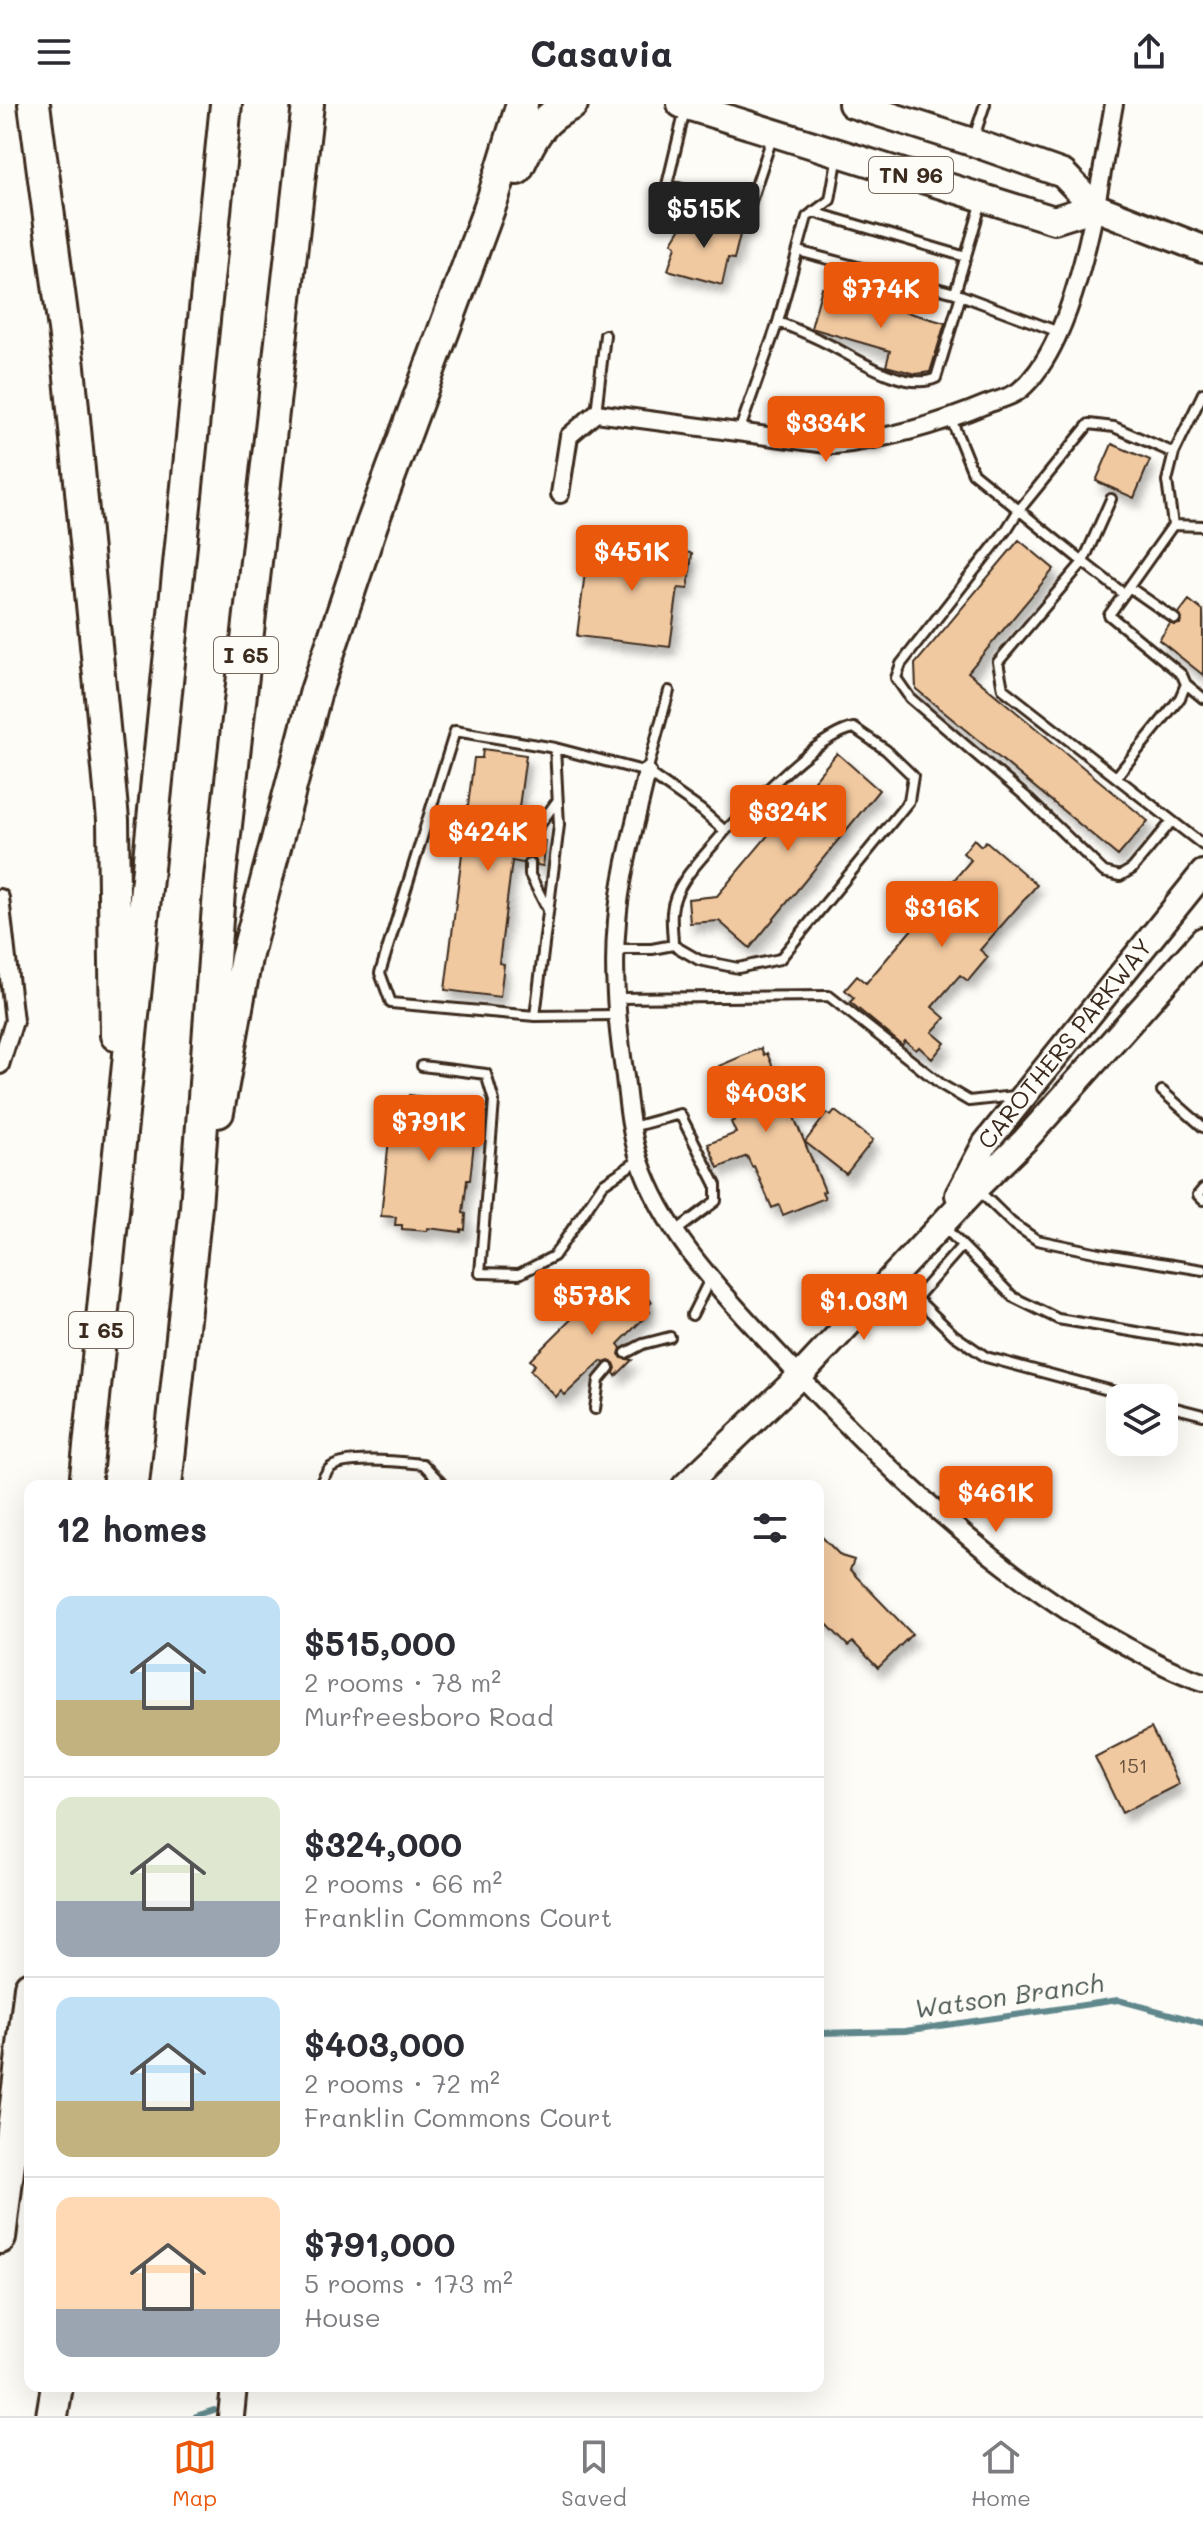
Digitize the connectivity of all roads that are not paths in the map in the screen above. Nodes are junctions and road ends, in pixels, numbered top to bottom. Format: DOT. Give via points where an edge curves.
graph roads {
  1 [pos="34,104"];
  2 [pos="226,104"];
  3 [pos="308,104"];
  4 [pos="522,104"];
  5 [pos="572,104"];
  6 [pos="855,104"];
  7 [pos="985,104"];
  8 [pos="1114,104"];
  9 [pos="683,105"];
  10 [pos="773,132"];
  11 [pos="972,142"];
  12 [pos="839,153"];
  13 [pos="983,197"];
  14 [pos="493,198"];
  15 [pos="1095,207"];
  16 [pos="813,212"];
  17 [pos="1203,249"];
  18 [pos="798,251"];
  19 [pos="966,257"];
  20 [pos="958,294"];
  21 [pos="778,322"];
  22 [pos="1059,332"];
  23 [pos="605,335"];
  24 [pos="1203,393"];
  25 [pos="596,413"];
  26 [pos="951,419"];
  27 [pos="739,432"];
  28 [pos="1174,453"];
  29 [pos="560,494"];
  30 [pos="1111,499"];
  31 [pos="1019,510"];
  32 [pos="1173,525"];
  33 [pos="1203,526"];
  34 [pos="1083,562"];
  35 [pos="1126,591"];
  36 [pos="1175,619"];
  37 [pos="1186,684"];
  38 [pos="669,691"];
  39 [pos="1203,698"];
  40 [pos="555,748"];
  41 [pos="647,772"];
  42 [pos="1116,777"];
  43 [pos="557,800"];
  44 [pos="1172,821"];
  45 [pos="725,831"];
  46 [pos="533,839"];
  47 [pos="1203,845"];
  48 [pos="530,864"];
  49 [pos="1203,873"];
  50 [pos="0,898"];
  51 [pos="548,910"];
  52 [pos="1203,940"];
  53 [pos="673,945"];
  54 [pos="616,949"];
  55 [pos="616,998"];
  56 [pos="616,1015"];
  57 [pos="535,1016"];
  58 [pos="0,1065"];
  59 [pos="422,1066"];
  60 [pos="1162,1091"];
  61 [pos="1024,1095"];
  62 [pos="632,1127"];
  63 [pos="1203,1127"];
  64 [pos="639,1160"];
  65 [pos="118,1173"];
  66 [pos="976,1188"];
  67 [pos="1203,1189"];
  68 [pos="1203,1200"];
  69 [pos="196,1207"];
  70 [pos="942,1226"];
  71 [pos="676,1231"];
  72 [pos="961,1247"];
  73 [pos="1203,1270"];
  74 [pos="710,1279"];
  75 [pos="692,1315"];
  76 [pos="670,1337"];
  77 [pos="1203,1343"];
  78 [pos="626,1353"];
  79 [pos="609,1368"];
  80 [pos="800,1376"];
  81 [pos="1106,1389"];
  82 [pos="595,1409"];
  83 [pos="1178,1409"];
  84 [pos="1203,1415"];
  85 [pos="86,1480"];
  86 [pos="167,1480"];
  87 [pos="323,1480"];
  88 [pos="438,1480"];
  89 [pos="691,1480"];
  90 [pos="1203,1682"];
  91 [pos="24,2037"];
  92 [pos="0,2238"];
  93 [pos="56,2392"];
  94 [pos="233,2392"];
  95 [pos="52,2416"];
  96 [pos="231,2416"];
  1 -- 65 [label="highway" via="69,367 113,820"];
  2 -- 65 [label="highway, I 65"];
  3 -- 69 [label="highway, I 65" via="220,878"];
  4 -- 14 [label="highway"];
  5 -- 14 [label="highway" via="554,112 533,135 512,180"];
  6 -- 11 [label="main road"];
  7 -- 11 [label="lane"];
  8 -- 15 [label="street"];
  9 -- 10 [label="main road, TN 96"];
  9 -- 10 [label="lane" via="667,185 749,207"];
  10 -- 12 [label="main road, TN 96"];
  11 -- 15 [label="main road" via="1063,174"];
  12 -- 13 [label="main road, TN 96"];
  12 -- 16 [label="lane" via="830,200"];
  13 -- 15 [label="main road, TN 96" via="1054,220"];
  13 -- 19 [label="lane"];
  14 -- 69 [label="highway" via="316,691 246,958 229,1063"];
  15 -- 17 [label="main road"];
  15 -- 22 [label="street"];
  16 -- 18 [label="lane"];
  16 -- 19 [label="lane"];
  18 -- 20 [label="lane"];
  18 -- 21 [label="lane"];
  19 -- 20 [label="lane"];
  20 -- 21 [label="lane" via="936,378 927,382 869,368"];
  20 -- 22 [label="lane"];
  21 -- 27 [label="lane"];
  22 -- 26 [label="street" via="1019,391"];
  23 -- 25 [label="lane"];
  24 -- 28 [label="lane"];
  25 -- 27 [label="street"];
  25 -- 29 [label="street" via="569,436"];
  26 -- 27 [label="street" via="873,441 834,445"];
  26 -- 31 [label="lane" via="973,473"];
  28 -- 31 [label="lane" via="1114,427 1089,424"];
  28 -- 32 [label="lane" via="1167,481"];
  30 -- 34 [label="lane"];
  31 -- 34 [label="lane"];
  31 -- 44 [label="lane" via="901,664 896,678 910,698 1015,786 1104,872 1120,876 1132,869"];
  32 -- 33 [label="lane"];
  32 -- 35 [label="lane"];
  34 -- 35 [label="lane"];
  34 -- 42 [label="lane" via="998,662 1003,689"];
  35 -- 36 [label="lane"];
  35 -- 37 [label="lane" via="1109,615 1182,675"];
  37 -- 39 [label="lane"];
  37 -- 42 [label="lane"];
  38 -- 41 [label="lane"];
  40 -- 41 [label="lane"];
  40 -- 43 [label="lane"];
  40 -- 57 [label="lane" via="455,731 380,973 391,1003"];
  41 -- 45 [label="lane"];
  41 -- 54 [label="street" via="628,852"];
  42 -- 44 [label="lane"];
  43 -- 46 [label="lane"];
  43 -- 51 [label="lane" via="559,825"];
  44 -- 47 [label="lane"];
  45 -- 53 [label="lane" via="676,896"];
  45 -- 53 [label="lane" via="840,730 854,728 913,776 909,801 780,959 738,968 699,960"];
  48 -- 51 [label="lane" via="530,875"];
  49 -- 61 [label="main road, CAROTHERS PARKWAY"];
  50 -- 58 [label="street" via="14,1021"];
  51 -- 57 [label="lane"];
  52 -- 66 [label="main road, CAROTHERS PARKWAY"];
  53 -- 54 [label="lane"];
  54 -- 55 [label="street"];
  55 -- 56 [label="street"];
  55 -- 61 [label="lane" via="829,996 969,1101"];
  56 -- 57 [label="lane"];
  56 -- 62 [label="street"];
  59 -- 64 [label="lane" via="486,1074 494,1101 480,1273 519,1274 554,1256 603,1184"];
  60 -- 63 [label="lane"];
  61 -- 70 [label="main road, CAROTHERS PARKWAY" via="985,1144"];
  62 -- 64 [label="street"];
  62 -- 71 [label="lane" via="680,1114 716,1185 716,1201"];
  64 -- 71 [label="street"];
  65 -- 85 [label="highway, I 65"];
  66 -- 70 [label="main road, CAROTHERS PARKWAY"];
  66 -- 73 [label="lane" via="1037,1240"];
  67 -- 68 [label="lane" via="1198,1195"];
  69 -- 86 [label="highway, I 65"];
  70 -- 72 [label="lane"];
  70 -- 80 [label="main road, CAROTHERS PARKWAY"];
  71 -- 74 [label="street"];
  72 -- 77 [label="lane" via="1013,1297 1058,1319"];
  72 -- 81 [label="lane" via="916,1298 986,1357"];
  74 -- 75 [label="lane"];
  74 -- 80 [label="street"];
  76 -- 78 [label="lane"];
  79 -- 82 [label="lane" via="599,1380"];
  80 -- 89 [label="main road, CAROTHERS PARKWAY"];
  80 -- 90 [label="street" via="973,1542 1084,1623"];
  83 -- 84 [label="lane"];
  87 -- 88 [label="lane" via="338,1464 389,1461 423,1464"];
  91 -- 92 [label="highway"];
  93 -- 95 [label="highway"];
  94 -- 96 [label="main road"];
}
